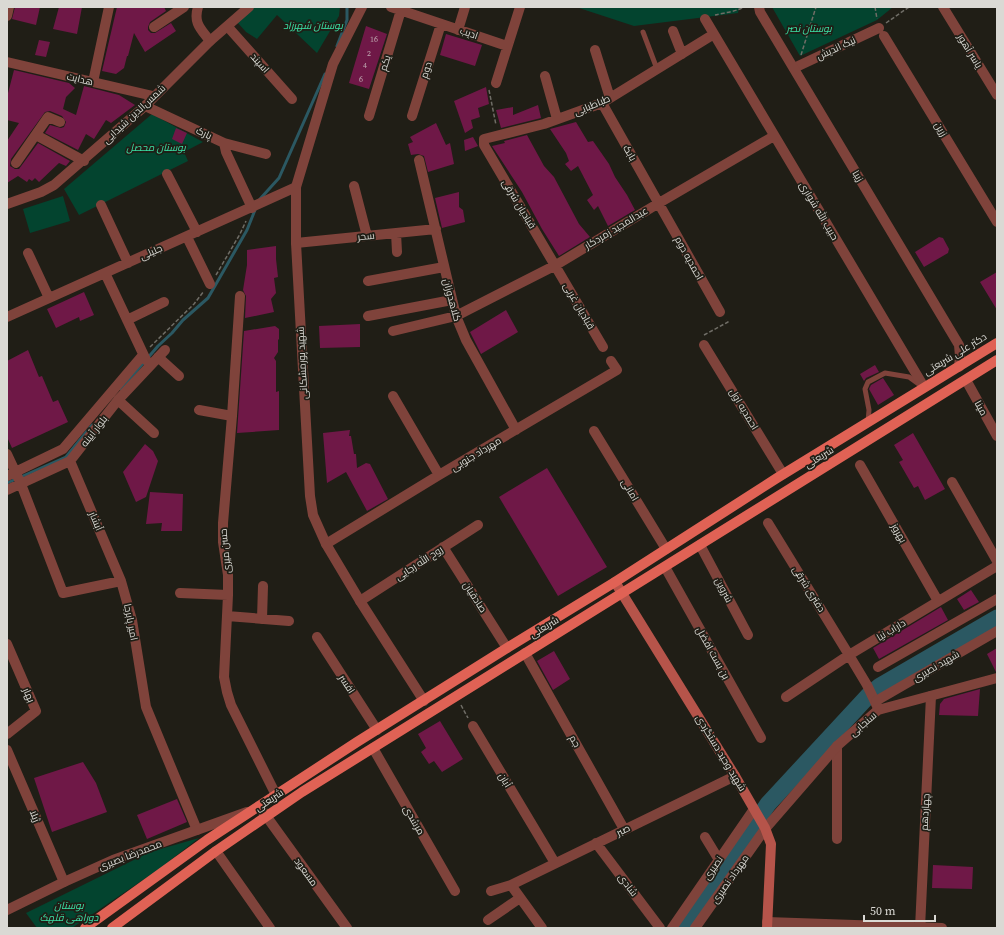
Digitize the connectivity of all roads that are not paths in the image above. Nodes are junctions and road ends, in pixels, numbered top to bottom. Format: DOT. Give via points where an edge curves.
graph roads {
  1 [pos="9,7"];
  2 [pos="109,7"];
  3 [pos="184,7"];
  4 [pos="198,7"];
  5 [pos="249,7"];
  6 [pos="362,7"];
  7 [pos="465,7"];
  8 [pos="520,7"];
  9 [pos="759,7"];
  10 [pos="943,7"];
  11 [pos="396,9"];
  12 [pos="7,16"];
  13 [pos="705,18"];
  14 [pos="441,24"];
  15 [pos="154,27"];
  16 [pos="228,27"];
  17 [pos="458,30"];
  18 [pos="673,31"];
  19 [pos="643,32"];
  20 [pos="882,32"];
  21 [pos="714,34"];
  22 [pos="210,41"];
  23 [pos="507,46"];
  24 [pos="595,50"];
  25 [pos="682,54"];
  26 [pos="7,62"];
  27 [pos="794,68"];
  28 [pos="657,69"];
  29 [pos="545,76"];
  30 [pos="93,82"];
  31 [pos="496,83"];
  32 [pos="997,95"];
  33 [pos="153,96"];
  34 [pos="292,99"];
  35 [pos="606,101"];
  36 [pos="145,106"];
  37 [pos="369,116"];
  38 [pos="412,116"];
  39 [pos="556,119"];
  40 [pos="60,122"];
  41 [pos="36,135"];
  42 [pos="774,136"];
  43 [pos="483,142"];
  44 [pos="225,147"];
  45 [pos="266,154"];
  46 [pos="419,160"];
  47 [pos="84,161"];
  48 [pos="16,164"];
  49 [pos="167,174"];
  50 [pos="354,186"];
  51 [pos="296,187"];
  52 [pos="659,202"];
  53 [pos="7,204"];
  54 [pos="101,205"];
  55 [pos="252,208"];
  56 [pos="997,222"];
  57 [pos="436,229"];
  58 [pos="197,232"];
  59 [pos="396,233"];
  60 [pos="367,236"];
  61 [pos="187,237"];
  62 [pos="296,243"];
  63 [pos="397,252"];
  64 [pos="28,253"];
  65 [pos="128,263"];
  66 [pos="556,265"];
  67 [pos="444,267"];
  68 [pos="105,273"];
  69 [pos="368,281"];
  70 [pos="210,284"];
  71 [pos="240,296"];
  72 [pos="49,298"];
  73 [pos="452,300"];
  74 [pos="164,302"];
  75 [pos="720,312"];
  76 [pos="368,316"];
  77 [pos="456,316"];
  78 [pos="7,317"];
  79 [pos="127,320"];
  80 [pos="393,331"];
  81 [pos="997,343"];
  82 [pos="704,345"];
  83 [pos="603,347"];
  84 [pos="143,355"];
  85 [pos="997,360"];
  86 [pos="611,361"];
  87 [pos="150,366"];
  88 [pos="959,367"];
  89 [pos="179,376"];
  90 [pos="966,380"];
  91 [pos="924,387"];
  92 [pos="393,396"];
  93 [pos="118,400"];
  94 [pos="199,410"];
  95 [pos="232,416"];
  96 [pos="867,423"];
  97 [pos="516,430"];
  98 [pos="594,431"];
  99 [pos="154,433"];
  100 [pos="997,436"];
  101 [pos="7,454"];
  102 [pos="70,461"];
  103 [pos="860,464"];
  104 [pos="11,474"];
  105 [pos="783,474"];
  106 [pos="439,475"];
  107 [pos="952,482"];
  108 [pos="21,483"];
  109 [pos="7,490"];
  110 [pos="734,505"];
  111 [pos="742,519"];
  112 [pos="768,523"];
  113 [pos="478,525"];
  114 [pos="326,544"];
  115 [pos="700,545"];
  116 [pos="443,547"];
  117 [pos="666,549"];
  118 [pos="997,562"];
  119 [pos="997,566"];
  120 [pos="665,567"];
  121 [pos="121,580"];
  122 [pos="615,582"];
  123 [pos="263,586"];
  124 [pos="634,586"];
  125 [pos="180,593"];
  126 [pos="623,593"];
  127 [pos="228,595"];
  128 [pos="997,599"];
  129 [pos="360,601"];
  130 [pos="938,602"];
  131 [pos="635,614"];
  132 [pos="227,616"];
  133 [pos="262,619"];
  134 [pos="289,621"];
  135 [pos="997,631"];
  136 [pos="748,635"];
  137 [pos="317,637"];
  138 [pos="7,644"];
  139 [pos="507,648"];
  140 [pos="525,653"];
  141 [pos="850,655"];
  142 [pos="878,667"];
  143 [pos="997,678"];
  144 [pos="786,696"];
  145 [pos="931,696"];
  146 [pos="424,701"];
  147 [pos="877,706"];
  148 [pos="473,726"];
  149 [pos="377,730"];
  150 [pos="7,734"];
  151 [pos="761,738"];
  152 [pos="837,746"];
  153 [pos="373,748"];
  154 [pos="7,750"];
  155 [pos="735,776"];
  156 [pos="276,795"];
  157 [pos="258,807"];
  158 [pos="754,809"];
  159 [pos="265,816"];
  160 [pos="763,826"];
  161 [pos="197,830"];
  162 [pos="624,830"];
  163 [pos="705,837"];
  164 [pos="837,839"];
  165 [pos="596,843"];
  166 [pos="216,851"];
  167 [pos="719,860"];
  168 [pos="554,863"];
  169 [pos="64,882"];
  170 [pos="511,885"];
  171 [pos="455,891"];
  172 [pos="491,891"];
  173 [pos="520,898"];
  174 [pos="7,909"];
  175 [pos="488,920"];
  176 [pos="767,925"];
  177 [pos="537,926"];
  178 [pos="868,927"];
  179 [pos="85,928"];
  180 [pos="112,928"];
  181 [pos="270,928"];
  182 [pos="347,928"];
  183 [pos="660,928"];
  184 [pos="672,928"];
  185 [pos="695,928"];
  186 [pos="920,928"];
  187 [pos="942,928"];
  1 -- 12 [label="street"];
  2 -- 30 [label="street"];
  3 -- 15 [label="street"];
  4 -- 22 [label="street" via="196,20"];
  5 -- 16 [label="street, شمس‌الدین شیدایی"];
  6 -- 51 [label="street, شهید پورمشکانی" via="333,64"];
  7 -- 17 [label="street"];
  8 -- 23 [label="street"];
  9 -- 27 [label="street, زیبا"];
  10 -- 32 [label="street, یاسر آهور"];
  11 -- 14 [label="street, ادیب"];
  11 -- 37 [label="street, یکم"];
  13 -- 21 [label="street, حبیب الله شواری"];
  14 -- 17 [label="street, ادیب"];
  14 -- 38 [label="street, دوم"];
  16 -- 22 [label="street, شمس‌الدین شیدایی"];
  16 -- 34 [label="street, اسپند"];
  17 -- 23 [label="street, ادیب"];
  18 -- 25 [label="street"];
  19 -- 28 [label="lane"];
  20 -- 27 [label="street, نیک اندیش"];
  20 -- 56 [label="street, زرین"];
  21 -- 25 [label="street, طباطبایی"];
  21 -- 42 [label="street, حبیب الله شواری"];
  22 -- 33 [label="street, شمس‌الدین شیدایی"];
  23 -- 31 [label="street"];
  24 -- 35 [label="street, بابک"];
  25 -- 28 [label="street, طباطبایی"];
  26 -- 30 [label="street, هدایت"];
  27 -- 88 [label="street, زیبا" via="959,345"];
  28 -- 35 [label="street, طباطبایی"];
  29 -- 39 [label="street"];
  30 -- 33 [label="street, هدایت"];
  33 -- 36 [label="street, شمس‌الدین شیدایی"];
  35 -- 39 [label="street, طباطبایی"];
  35 -- 52 [label="street, بابک"];
  36 -- 44 [label="street, پارک"];
  36 -- 47 [label="street, شمس‌الدین شیدایی"];
  39 -- 43 [label="street, طباطبایی" via="484,139"];
  40 -- 41 [label="street" via="48,117"];
  41 -- 47 [label="street"];
  41 -- 48 [label="street"];
  42 -- 52 [label="street, عبدالمجید زمردکار"];
  42 -- 91 [label="street, حبیب الله شواری"];
  43 -- 66 [label="street, قبادیان شرقی"];
  44 -- 45 [label="street, پارک"];
  44 -- 55 [label="street"];
  46 -- 57 [label="street, کلاهدوزان"];
  47 -- 53 [label="street, شمس‌الدین شیدایی" via="47,189"];
  49 -- 58 [label="street"];
  50 -- 60 [label="street"];
  51 -- 55 [label="street, جلیلی"];
  51 -- 62 [label="street, شهید پورمشکانی"];
  52 -- 66 [label="street, عبدالمجید زمردکار"];
  52 -- 75 [label="street, احمدیه دوم"];
  54 -- 65 [label="street"];
  55 -- 58 [label="street, جلیلی"];
  57 -- 59 [label="street, سحر"];
  57 -- 67 [label="street, کلاهدوزان"];
  58 -- 61 [label="street, جلیلی"];
  59 -- 60 [label="street, سحر"];
  59 -- 63 [label="street"];
  60 -- 62 [label="street, سحر"];
  61 -- 65 [label="street, جلیلی"];
  61 -- 70 [label="street"];
  62 -- 114 [label="street, شهید پورمشکانی" via="310,496 313,515"];
  64 -- 72 [label="street"];
  65 -- 68 [label="street, جلیلی"];
  66 -- 77 [label="street, عبدالمجید زمردکار"];
  66 -- 83 [label="street, قبادیان غربی"];
  67 -- 69 [label="street"];
  67 -- 73 [label="street, کلاهدوزان"];
  68 -- 72 [label="street, جلیلی"];
  68 -- 79 [label="street"];
  71 -- 95 [label="street, حسن میری"];
  72 -- 78 [label="street, جلیلی"];
  73 -- 76 [label="street"];
  73 -- 77 [label="street, کلاهدوزان"];
  74 -- 79 [label="street"];
  77 -- 80 [label="street, عبدالمجید زمردکار"];
  77 -- 97 [label="street, کلاهدوزان" via="466,340"];
  79 -- 84 [label="street"];
  81 -- 88 [label="main road, دکتر علی شریعتی"];
  82 -- 105 [label="street, احمدیه اول"];
  84 -- 87 [label="street"];
  84 -- 104 [label="street, بلوار آیینه" via="63,449"];
  85 -- 90 [label="main road, شریعتی"];
  86 -- 97 [label="street, مهرداد جنوبی" via="617,370"];
  87 -- 89 [label="street, بلوار آیینه" via="162,353"];
  87 -- 93 [label="street, بلوار آیینه"];
  88 -- 91 [label="main road, دکتر علی شریعتی"];
  90 -- 100 [label="street, مینا"];
  90 -- 111 [label="main road, شریعتی"];
  91 -- 96 [label="main road, شریعتی"];
  91 -- 96 [label="lane" via="909,377 885,373 868,382 865,389 869,410"];
  92 -- 106 [label="street"];
  93 -- 99 [label="street"];
  93 -- 102 [label="street, بلوار آیینه"];
  94 -- 95 [label="street"];
  95 -- 127 [label="street, حسن میری" via="223,523"];
  96 -- 105 [label="main road, شریعتی"];
  97 -- 106 [label="street, مهرداد جنوبی"];
  98 -- 117 [label="street, امانی"];
  101 -- 104 [label="street"];
  102 -- 108 [label="street, بلوار آیینه"];
  102 -- 121 [label="street, آبشار"];
  103 -- 130 [label="street, بهروز"];
  104 -- 108 [label="street"];
  105 -- 110 [label="main road, شریعتی"];
  106 -- 114 [label="street, مهرداد جنوبی"];
  107 -- 118 [label="street"];
  108 -- 109 [label="street, بلوار آیینه"];
  108 -- 121 [label="street" via="63,593"];
  110 -- 111 [label="main road"];
  110 -- 117 [label="main road, شریعتی"];
  111 -- 115 [label="main road, شریعتی"];
  112 -- 141 [label="street, دفتری شرقی"];
  113 -- 116 [label="street, روح الله رجایی"];
  114 -- 129 [label="street, شهید پورمشکانی"];
  115 -- 120 [label="main road, شریعتی"];
  115 -- 136 [label="street, شروین"];
  116 -- 129 [label="street, روح الله رجایی"];
  116 -- 139 [label="street, صادقیان"];
  117 -- 122 [label="main road, شریعتی"];
  119 -- 130 [label="street, داراب نیا"];
  120 -- 124 [label="main road, شریعتی"];
  120 -- 151 [label="street, بن بست افضل"];
  121 -- 161 [label="street, امیر پابرجا" via="132,620 146,707"];
  122 -- 126 [label="main road, شهید وحید دستگردی"];
  122 -- 139 [label="main road, شریعتی"];
  123 -- 133 [label="street"];
  124 -- 126 [label="main road, شریعتی"];
  124 -- 131 [label="main road" via="632,597"];
  125 -- 127 [label="street"];
  126 -- 131 [label="main road, شهید وحید دستگردی"];
  126 -- 140 [label="main road, شریعتی"];
  127 -- 132 [label="street, حسن میری"];
  128 -- 142 [label="street"];
  129 -- 146 [label="street, شهید پورمشکانی"];
  130 -- 141 [label="street, داراب نیا"];
  131 -- 155 [label="main road, شهید وحید دستگردی"];
  132 -- 133 [label="street"];
  132 -- 156 [label="street, حسن میری" via="224,677 227,692"];
  133 -- 134 [label="street"];
  135 -- 147 [label="street, شهید نصیری"];
  137 -- 149 [label="street, افسر"];
  138 -- 150 [label="street, بهار" via="36,711"];
  139 -- 146 [label="main road, شریعتی"];
  140 -- 153 [label="main road, شریعتی"];
  140 -- 162 [label="street, جم"];
  141 -- 144 [label="street, داراب نیا"];
  141 -- 147 [label="street, دفتری شرقی"];
  143 -- 145 [label="street, سنجابی"];
  145 -- 147 [label="street, سنجابی"];
  145 -- 186 [label="street, چهاردهم"];
  146 -- 149 [label="main road, شریعتی"];
  147 -- 152 [label="street, سنجابی"];
  148 -- 168 [label="street, آبان"];
  149 -- 156 [label="main road, شریعتی"];
  152 -- 160 [label="street, سنجابی"];
  152 -- 164 [label="street"];
  153 -- 159 [label="main road, شریعتی"];
  153 -- 171 [label="street, مرشدی"];
  154 -- 169 [label="street, ژیلا"];
  155 -- 158 [label="main road, شهید وحید دستگردی"];
  155 -- 162 [label="street, صبر"];
  156 -- 157 [label="main road, شریعتی"];
  157 -- 159 [label="street, مسعود"];
  157 -- 161 [label="street, محمدرضا بصیری"];
  157 -- 179 [label="main road, شریعتی" via="207,840"];
  158 -- 160 [label="main road, شهید وحید دستگردی"];
  158 -- 167 [label="street, نصیری"];
  159 -- 166 [label="main road, شریعتی"];
  159 -- 182 [label="street, مسعود"];
  160 -- 176 [label="main road, شهید وحید دستگردی" via="771,844"];
  160 -- 185 [label="street, مهرداد نصیری"];
  161 -- 169 [label="street, محمدرضا بصیری" via="113,860"];
  162 -- 165 [label="street, صبر"];
  163 -- 167 [label="street"];
  165 -- 168 [label="street, صبر"];
  165 -- 183 [label="street, شادی"];
  166 -- 180 [label="main road, شریعتی"];
  166 -- 181 [label="street"];
  167 -- 184 [label="street, نصیری"];
  168 -- 170 [label="street, صبر"];
  169 -- 174 [label="street, محمدرضا بصیری"];
  170 -- 172 [label="street, صبر"];
  170 -- 173 [label="street"];
  173 -- 175 [label="street"];
  173 -- 177 [label="street"];
  176 -- 178 [label="street"];
  178 -- 186 [label="street"];
  186 -- 187 [label="street"];
}
